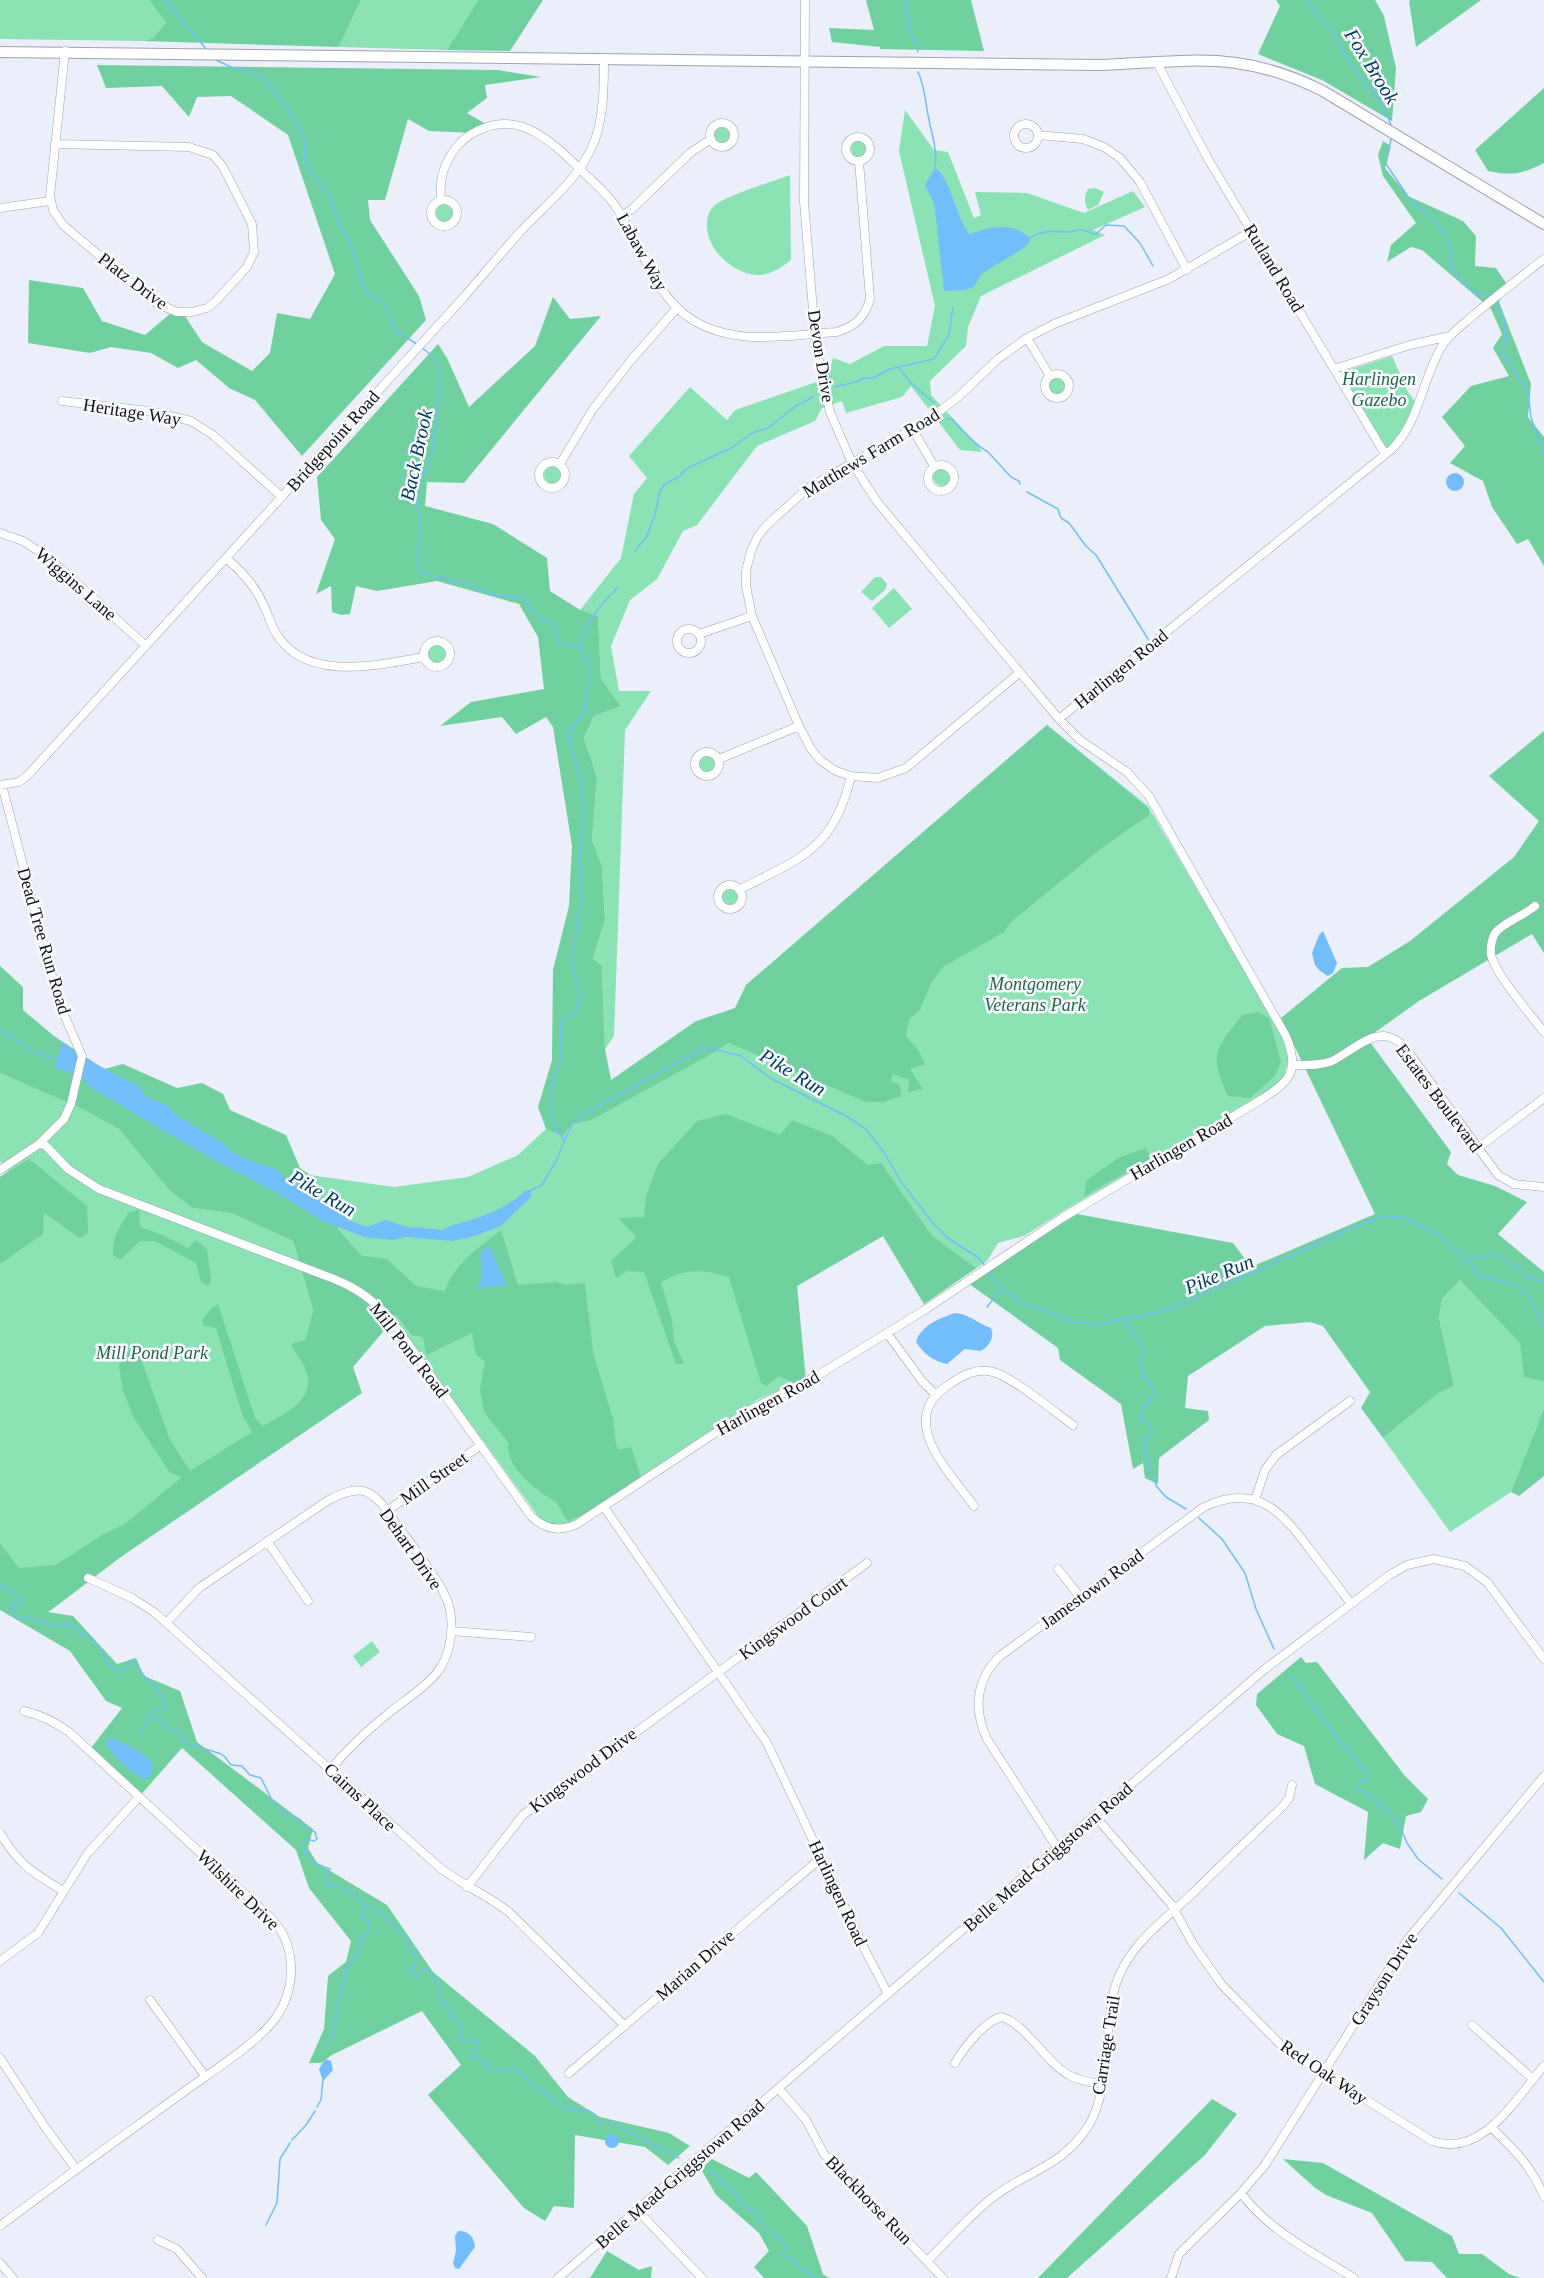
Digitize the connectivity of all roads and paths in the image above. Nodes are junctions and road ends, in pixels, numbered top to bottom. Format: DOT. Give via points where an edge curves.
graph roads {
  1 [pos="805,0"];
  2 [pos="65,51"];
  3 [pos="0,52"];
  4 [pos="604,58"];
  5 [pos="803,61"];
  6 [pos="1175,62"];
  7 [pos="1157,63"];
  8 [pos="1166,79"];
  9 [pos="1038,135"];
  10 [pos="711,139"];
  11 [pos="55,144"];
  12 [pos="859,161"];
  13 [pos="580,169"];
  14 [pos="441,200"];
  15 [pos="50,201"];
  16 [pos="0,208"];
  17 [pos="622,216"];
  18 [pos="1544,224"];
  19 [pos="1252,231"];
  20 [pos="1544,259"];
  21 [pos="1187,270"];
  22 [pos="677,308"];
  23 [pos="815,333"];
  24 [pos="1450,336"];
  25 [pos="1027,338"];
  26 [pos="1335,369"];
  27 [pos="1050,375"];
  28 [pos="62,401"];
  29 [pos="913,430"];
  30 [pos="1385,454"];
  31 [pos="852,463"];
  32 [pos="560,464"];
  33 [pos="934,466"];
  34 [pos="282,497"];
  35 [pos="0,532"];
  36 [pos="226,558"];
  37 [pos="752,616"];
  38 [pos="699,634"];
  39 [pos="146,646"];
  40 [pos="424,657"];
  41 [pos="1019,673"];
  42 [pos="1059,719"];
  43 [pos="799,726"];
  44 [pos="719,759"];
  45 [pos="851,776"];
  46 [pos="1,785"];
  47 [pos="739,890"];
  48 [pos="1535,906"];
  49 [pos="1544,1032"];
  50 [pos="1294,1065"];
  51 [pos="1544,1098"];
  52 [pos="39,1144"];
  53 [pos="1478,1148"];
  54 [pos="0,1170"];
  55 [pos="1544,1186"];
  56 [pos="887,1333"];
  57 [pos="935,1394"];
  58 [pos="1350,1401"];
  59 [pos="1073,1425"];
  60 [pos="481,1445"];
  61 [pos="1255,1500"];
  62 [pos="975,1506"];
  63 [pos="604,1507"];
  64 [pos="387,1511"];
  65 [pos="267,1541"];
  66 [pos="867,1563"];
  67 [pos="1058,1569"];
  68 [pos="88,1578"];
  69 [pos="1080,1597"];
  70 [pos="308,1601"];
  71 [pos="1351,1604"];
  72 [pos="166,1623"];
  73 [pos="451,1631"];
  74 [pos="531,1637"];
  75 [pos="1544,1659"];
  76 [pos="718,1672"];
  77 [pos="24,1711"];
  78 [pos="331,1769"];
  79 [pos="1544,1776"];
  80 [pos="1292,1785"];
  81 [pos="139,1797"];
  82 [pos="1095,1816"];
  83 [pos="0,1833"];
  84 [pos="1058,1849"];
  85 [pos="821,1858"];
  86 [pos="467,1887"];
  87 [pos="63,1891"];
  88 [pos="1175,1910"];
  89 [pos="0,1961"];
  90 [pos="888,1994"];
  91 [pos="150,2000"];
  92 [pos="1472,2025"];
  93 [pos="625,2026"];
  94 [pos="0,2058"];
  95 [pos="955,2063"];
  96 [pos="1544,2066"];
  97 [pos="569,2073"];
  98 [pos="1323,2074"];
  99 [pos="205,2076"];
  100 [pos="1533,2079"];
  101 [pos="1101,2084"];
  102 [pos="779,2089"];
  103 [pos="1491,2127"];
  104 [pos="76,2169"];
  105 [pos="1240,2193"];
  106 [pos="1544,2196"];
  107 [pos="637,2210"];
  108 [pos="0,2226"];
  109 [pos="158,2240"];
  110 [pos="927,2261"];
  111 [pos="0,2263"];
  112 [pos="13,2278"];
  113 [pos="202,2278"];
  114 [pos="558,2278"];
  115 [pos="702,2278"];
  116 [pos="943,2278"];
  117 [pos="1171,2278"];
  118 [pos="1354,2278"];
  1 -- 5 [label="street, Devon Drive"];
  2 -- 3 [label="highway"];
  2 -- 4 [label="highway"];
  2 -- 11 [label="street"];
  4 -- 5 [label="highway"];
  4 -- 13 [label="street, Bridgepoint Road" via="601,117"];
  5 -- 7 [label="highway"];
  5 -- 23 [label="street, Devon Drive" via="803,186"];
  6 -- 7 [label="highway"];
  6 -- 8 [label="street"];
  6 -- 18 [label="highway" via="1219,61 1271,70 1317,88"];
  7 -- 8 [label="street, Rutland Road"];
  8 -- 19 [label="street, Rutland Road"];
  9 -- 21 [label="street" via="1083,139 1120,158 1140,182"];
  10 -- 17 [label="street" via="690,153"];
  11 -- 15 [label="street"];
  11 -- 15 [label="street, Platz Drive" via="189,147 213,155 223,166 252,224 254,252 247,267 215,302 192,312 177,312 156,303 63,225"];
  12 -- 23 [label="street, Labaw Way" via="870,299 863,316 853,326 837,332"];
  13 -- 14 [label="street, Labaw Way" via="541,135 518,125 495,125 474,132 453,151 442,175"];
  13 -- 17 [label="street, Labaw Way"];
  13 -- 34 [label="street, Bridgepoint Road"];
  15 -- 16 [label="street"];
  17 -- 22 [label="street, Labaw Way" via="659,285"];
  19 -- 21 [label="street, Matthews Farm Road"];
  19 -- 26 [label="street, Rutland Road"];
  20 -- 24 [label="street, Harlingen Road"];
  21 -- 25 [label="street, Matthews Farm Road"];
  22 -- 23 [label="street, Labaw Way" via="701,325 730,335 753,338"];
  22 -- 32 [label="street" via="593,409"];
  23 -- 31 [label="street, Devon Drive" via="826,399"];
  24 -- 26 [label="street"];
  24 -- 30 [label="street, Harlingen Road" via="1437,356 1406,432"];
  25 -- 27 [label="street"];
  25 -- 29 [label="street, Matthews Farm Road"];
  26 -- 30 [label="street, Rutland Road"];
  28 -- 34 [label="street, Heritage Way" via="169,414 191,422 213,435"];
  29 -- 31 [label="street, Matthews Farm Road"];
  29 -- 33 [label="street"];
  30 -- 42 [label="street, Harlingen Road"];
  31 -- 37 [label="street, Matthews Farm Road" via="808,488 758,536 746,571"];
  31 -- 41 [label="street, Devon Drive" via="878,503"];
  34 -- 36 [label="street, Bridgepoint Road"];
  35 -- 39 [label="street, Wiggins Lane" via="49,558"];
  36 -- 39 [label="street, Bridgepoint Road"];
  36 -- 40 [label="street" via="251,582 279,638 305,659 365,667"];
  37 -- 38 [label="street"];
  37 -- 43 [label="street, Matthews Farm Road"];
  39 -- 46 [label="street, Bridgepoint Road" via="27,776 19,782"];
  41 -- 42 [label="street, Devon Drive"];
  41 -- 45 [label="street, Matthews Farm Road" via="906,768 878,778"];
  42 -- 50 [label="street, Harlingen Road" via="1080,740 1127,772 1149,796 1282,1028"];
  43 -- 44 [label="street"];
  43 -- 45 [label="street, Matthews Farm Road" via="820,760"];
  45 -- 47 [label="street" via="832,828 815,847"];
  46 -- 52 [label="street, Dead Tree Run Road" via="56,993 82,1056 67,1114"];
  48 -- 49 [label="street" via="1496,932 1491,954 1498,972"];
  50 -- 53 [label="street, Estates Boulevard" via="1325,1063 1368,1038 1393,1038 1407,1050"];
  50 -- 56 [label="street, Harlingen Road" via="1288,1078 1273,1092 1072,1211"];
  51 -- 53 [label="street"];
  52 -- 54 [label="street, Dead Tree Run Road"];
  52 -- 60 [label="street, Mill Pond Road" via="45,1145 73,1174 99,1189 359,1291 391,1320"];
  53 -- 55 [label="street, Estates Boulevard" via="1507,1182"];
  56 -- 57 [label="street"];
  56 -- 63 [label="street, Harlingen Road" via="815,1377 750,1410"];
  57 -- 59 [label="street" via="969,1373 992,1372"];
  57 -- 62 [label="street" via="927,1411 926,1436"];
  58 -- 61 [label="street" via="1276,1455 1264,1470"];
  60 -- 63 [label="street, Mill Pond Road" via="531,1516 543,1526 566,1528"];
  60 -- 64 [label="street, Mill Street"];
  61 -- 69 [label="street, Jamestown Road" via="1228,1499 1204,1507"];
  61 -- 71 [label="street, Jamestown Road" via="1286,1519"];
  63 -- 76 [label="street, Harlingen Road"];
  64 -- 65 [label="street, Dehart Drive" via="362,1490 346,1491"];
  64 -- 73 [label="street, Dehart Drive" via="440,1587 449,1606"];
  65 -- 70 [label="street"];
  65 -- 72 [label="street, Dehart Drive" via="199,1588"];
  66 -- 76 [label="street, Kingswood Court"];
  67 -- 69 [label="street"];
  68 -- 72 [label="street, Cairns Place" via="140,1603"];
  69 -- 84 [label="street, Jamestown Road" via="1000,1656 988,1670 979,1694 978,1714 987,1740"];
  71 -- 75 [label="street, Belle Mead-Griggstown Road" via="1407,1565 1434,1559 1453,1562 1488,1582"];
  71 -- 82 [label="street, Belle Mead-Griggstown Road" via="1273,1663"];
  72 -- 78 [label="street, Cairns Place"];
  73 -- 74 [label="street"];
  73 -- 78 [label="street, Dehart Drive" via="447,1653 436,1674 353,1745"];
  76 -- 85 [label="street, Harlingen Road" via="773,1754"];
  76 -- 86 [label="street, Kingswood Drive" via="523,1815"];
  77 -- 81 [label="street, Wilshire Drive" via="57,1723"];
  78 -- 86 [label="street, Cairns Place" via="439,1868"];
  79 -- 98 [label="street, Grayson Drive" via="1408,1939"];
  80 -- 88 [label="street, Carriage Trail" via="1283,1806"];
  81 -- 87 [label="street" via="87,1854"];
  81 -- 99 [label="street, Wilshire Drive" via="272,1918 288,1945 290,1984 278,2015 268,2028"];
  82 -- 84 [label="street, Belle Mead-Griggstown Road"];
  82 -- 88 [label="street, Red Oak Way"];
  83 -- 87 [label="street" via="23,1866"];
  84 -- 90 [label="street, Belle Mead-Griggstown Road"];
  85 -- 90 [label="street, Harlingen Road"];
  85 -- 93 [label="street, Marian Drive"];
  86 -- 93 [label="street, Cairns Place" via="509,1912"];
  87 -- 89 [label="street" via="33,1938"];
  88 -- 98 [label="street, Red Oak Way" via="1222,1985 1282,2046"];
  88 -- 101 [label="street, Carriage Trail" via="1135,1948 1122,1968 1110,2010"];
  90 -- 102 [label="street, Belle Mead-Griggstown Road"];
  91 -- 99 [label="street"];
  92 -- 100 [label="street"];
  93 -- 97 [label="street, Marian Drive"];
  94 -- 104 [label="street"];
  95 -- 101 [label="street" via="970,2040 1002,2017 1018,2027 1065,2073"];
  96 -- 100 [label="street, Red Oak Way"];
  98 -- 103 [label="street, Red Oak Way" via="1437,2143 1466,2143"];
  98 -- 105 [label="street, Grayson Drive" via="1265,2165"];
  99 -- 104 [label="street, Wilshire Drive"];
  100 -- 103 [label="street, Red Oak Way"];
  101 -- 110 [label="street, Carriage Trail" via="1092,2118 1065,2154 998,2194"];
  102 -- 107 [label="street, Belle Mead-Griggstown Road"];
  102 -- 110 [label="street, Blackhorse Run" via="806,2120 824,2154"];
  103 -- 106 [label="street" via="1526,2162"];
  104 -- 108 [label="street, Wilshire Drive"];
  105 -- 117 [label="street, Grayson Drive" via="1179,2254"];
  105 -- 118 [label="street" via="1277,2229"];
  107 -- 114 [label="street, Belle Mead-Griggstown Road"];
  107 -- 115 [label="street"];
  109 -- 113 [label="street" via="177,2249"];
  110 -- 116 [label="street, Blackhorse Run"];
  111 -- 112 [label="street"];
}
